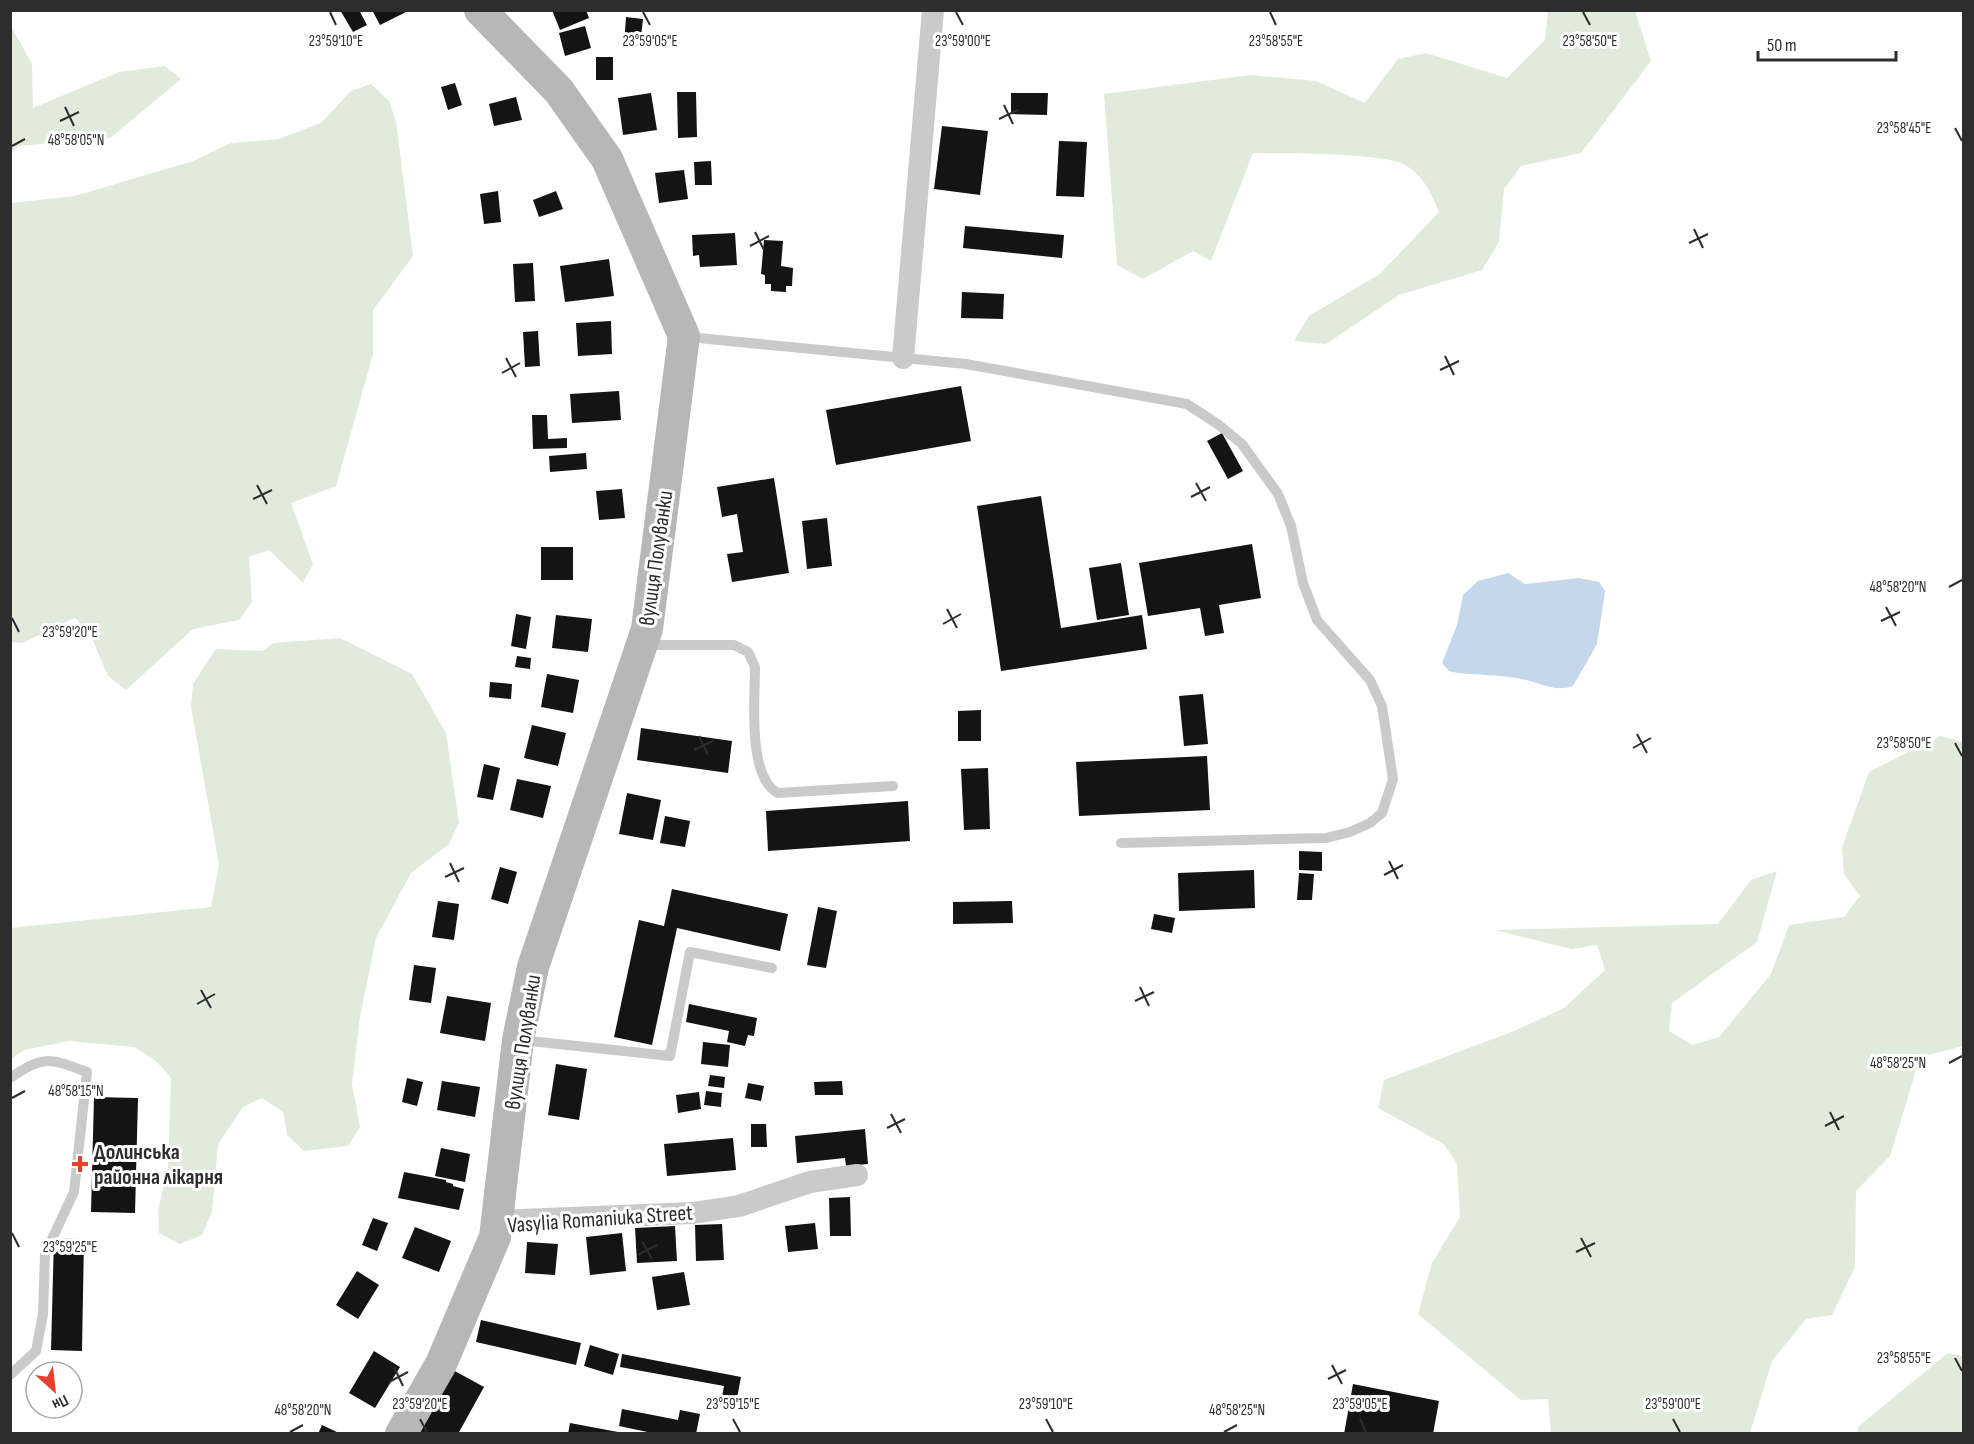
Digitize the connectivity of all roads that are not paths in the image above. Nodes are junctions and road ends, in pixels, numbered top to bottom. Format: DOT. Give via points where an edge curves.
graph roads {
  1 [pos="480,10"];
  2 [pos="933,10"];
  3 [pos="684,336"];
  4 [pos="903,358"];
  5 [pos="641,645"];
  6 [pos="894,786"];
  7 [pos="1121,843"];
  8 [pos="772,968"];
  9 [pos="518,1040"];
  10 [pos="10,1078"];
  11 [pos="856,1175"];
  12 [pos="499,1221"];
  13 [pos="10,1375"];
  14 [pos="401,1434"];
  1 -- 3 [label="street" via="559,91 607,159"];
  2 -- 4 [label="street"];
  3 -- 4 [label="lane"];
  3 -- 5 [label="street, вулиця Полуванки" via="647,630"];
  4 -- 7 [label="lane" via="966,364 1187,404 1219,425 1242,444 1278,494 1317,620 1370,680 1382,706 1393,779 1382,813 1370,823 1326,838"];
  5 -- 6 [label="lane" via="734,645 748,652 755,667 758,765 770,788 778,793"];
  5 -- 9 [label="street, вулиця Полуванки" via="533,967"];
  8 -- 9 [label="lane" via="690,952 670,1056"];
  9 -- 12 [label="street, вулиця Полуванки"];
  10 -- 13 [label="lane" via="34,1062 56,1060 87,1072 74,1192 45,1254 43,1314 36,1351"];
  11 -- 12 [label="street, Vasylia Romaniuka Street" via="810,1182 739,1206 693,1213"];
  12 -- 14 [label="street, Vasylia Romaniuka Street" via="441,1364"];
}
